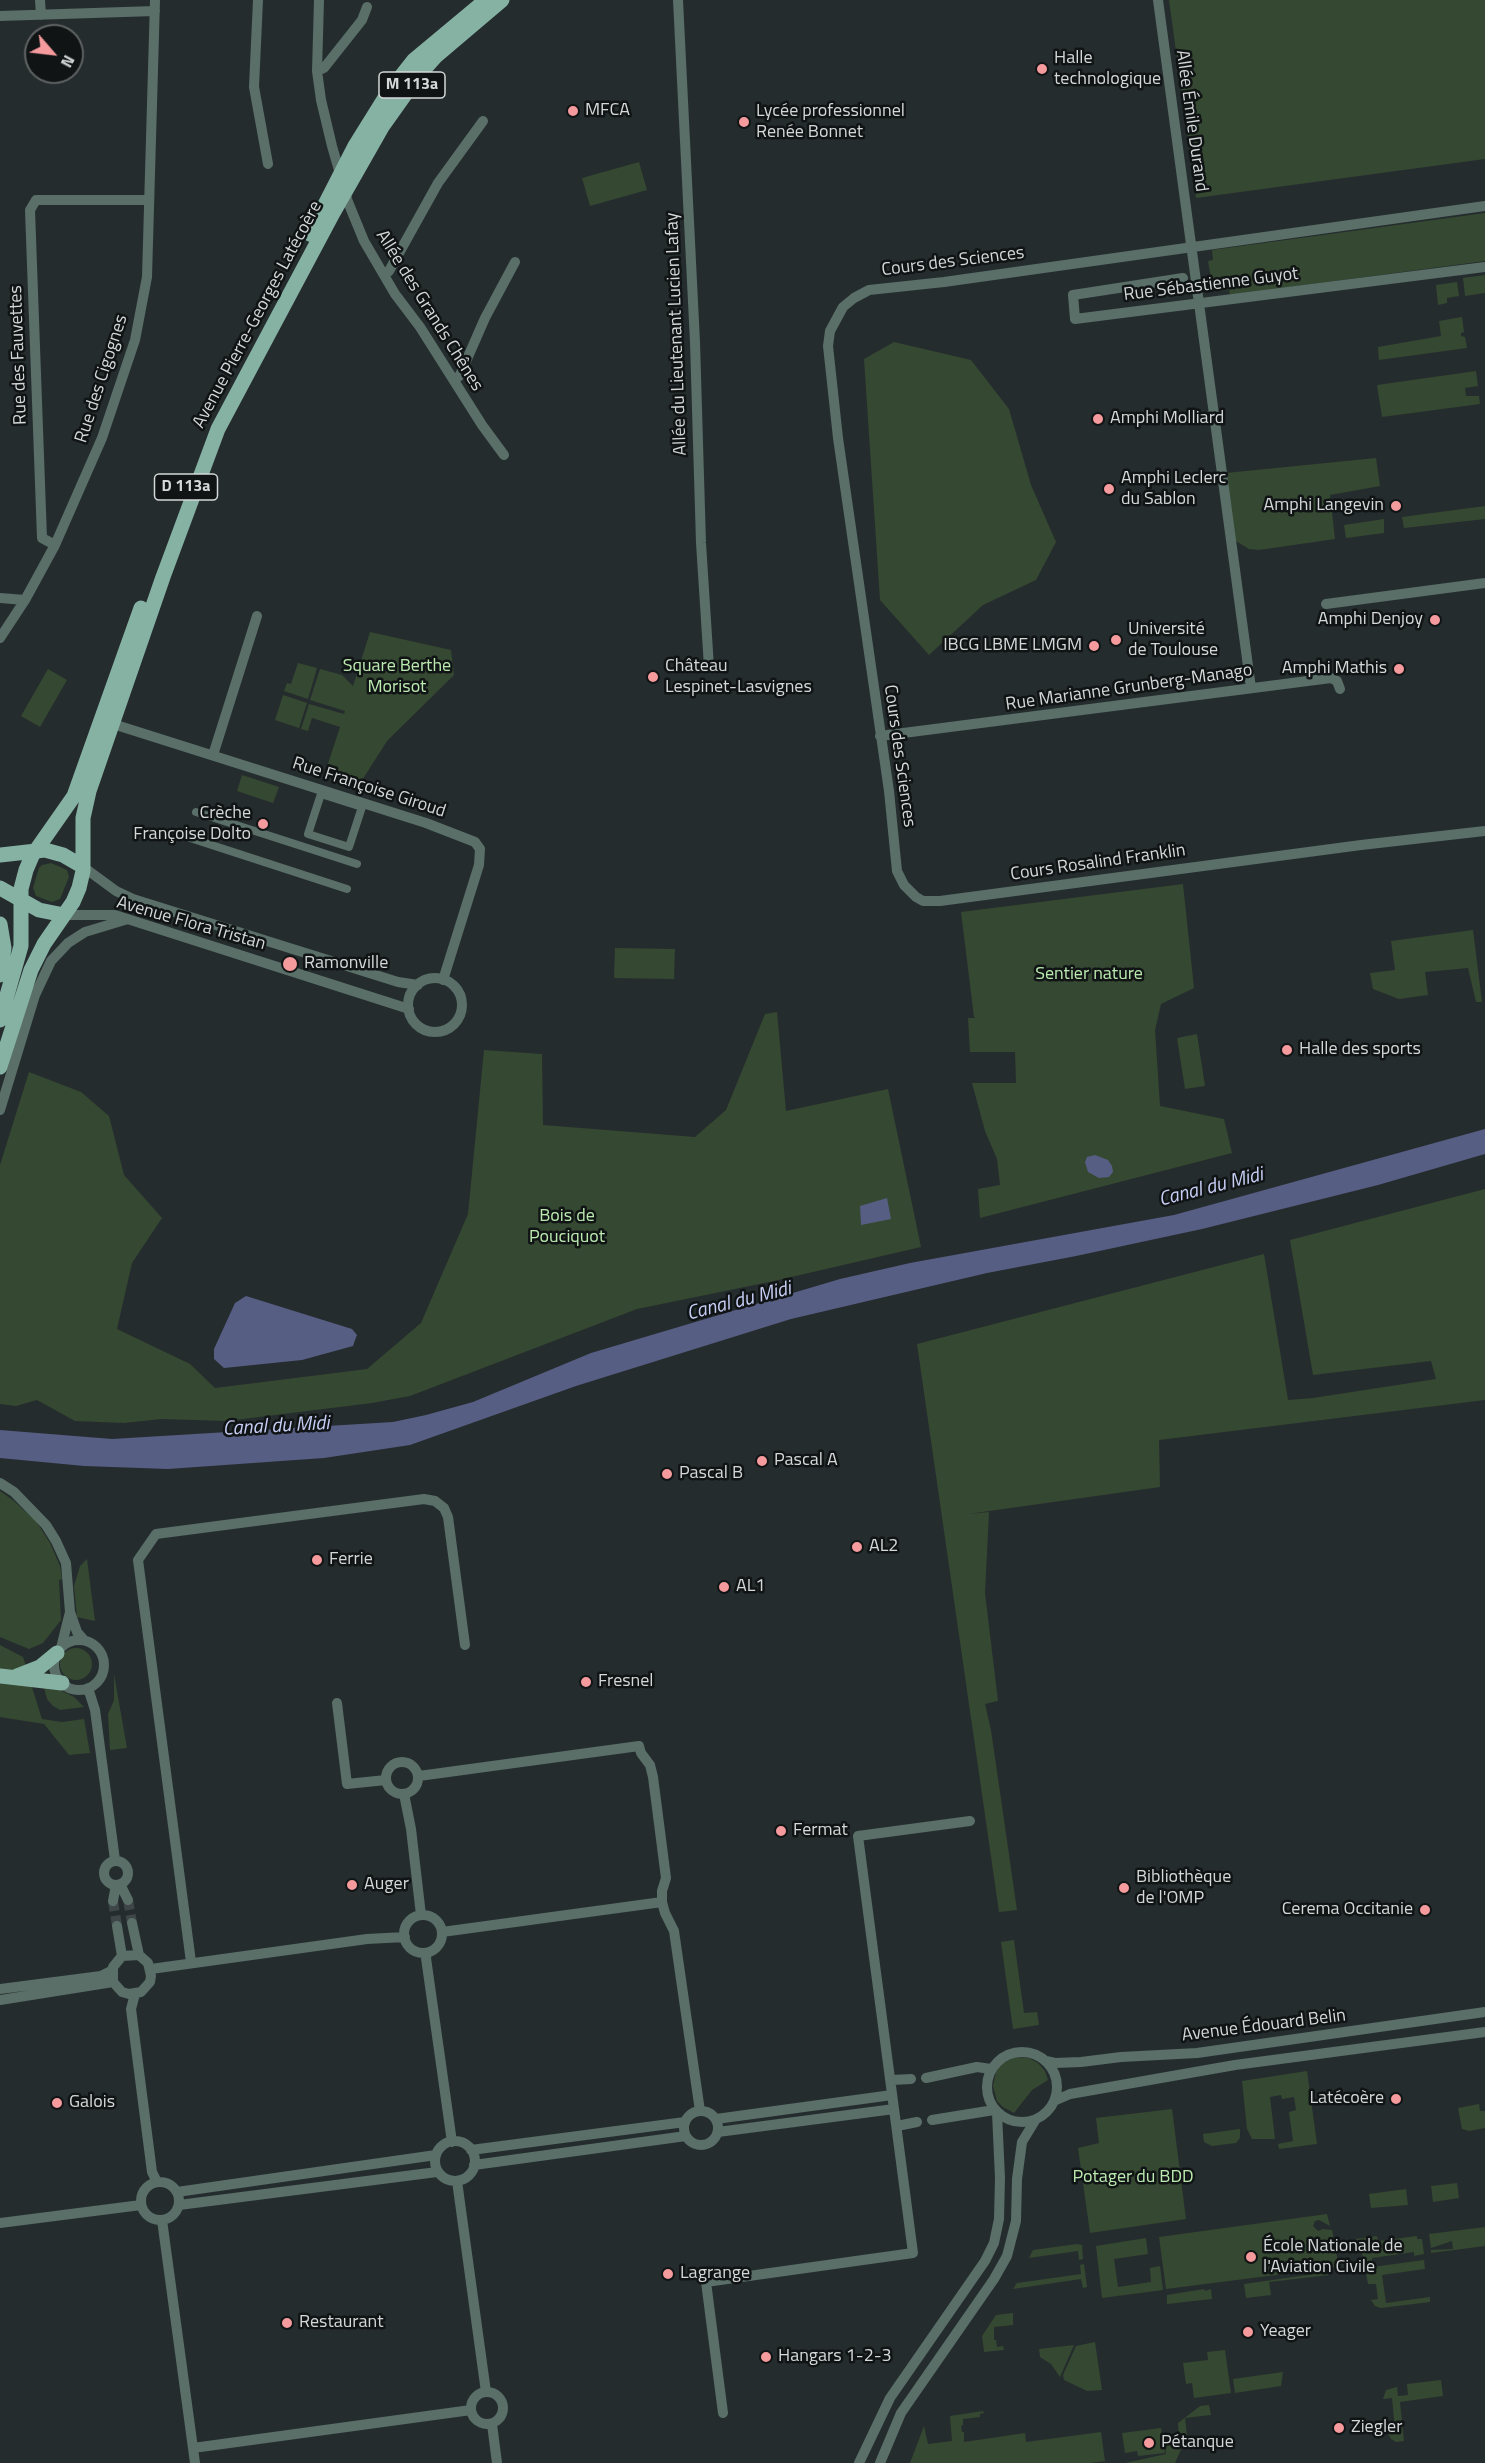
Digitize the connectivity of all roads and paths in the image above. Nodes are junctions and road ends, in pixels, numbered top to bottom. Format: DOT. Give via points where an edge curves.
graph roads {
  1 [pos="40,0"];
  2 [pos="258,0"];
  3 [pos="319,0"];
  4 [pos="486,0"];
  5 [pos="502,0"];
  6 [pos="678,0"];
  7 [pos="1158,0"];
  8 [pos="155,6"];
  9 [pos="367,7"];
  10 [pos="41,15"];
  11 [pos="0,16"];
  12 [pos="317,71"];
  13 [pos="483,121"];
  14 [pos="268,164"];
  15 [pos="342,174"];
  16 [pos="346,191"];
  17 [pos="149,200"];
  18 [pos="1485,206"];
  19 [pos="1192,246"];
  20 [pos="307,252"];
  21 [pos="515,262"];
  22 [pos="1485,267"];
  23 [pos="384,275"];
  24 [pos="1184,278"];
  25 [pos="1199,302"];
  26 [pos="454,381"];
  27 [pos="504,455"];
  28 [pos="55,545"];
  29 [pos="1485,583"];
  30 [pos="0,598"];
  31 [pos="25,600"];
  32 [pos="1326,604"];
  33 [pos="258,616"];
  34 [pos="0,638"];
  35 [pos="709,667"];
  36 [pos="1251,688"];
  37 [pos="1340,689"];
  38 [pos="113,724"];
  39 [pos="880,736"];
  40 [pos="213,755"];
  41 [pos="196,812"];
  42 [pos="1485,831"];
  43 [pos="187,837"];
  44 [pos="349,847"];
  45 [pos="36,851"];
  46 [pos="0,855"];
  47 [pos="357,864"];
  48 [pos="82,866"];
  49 [pos="0,888"];
  50 [pos="347,889"];
  51 [pos="910,892"];
  52 [pos="20,899"];
  53 [pos="64,915"];
  54 [pos="128,919"];
  55 [pos="0,924"];
  56 [pos="0,975"];
  57 [pos="443,980"];
  58 [pos="418,985"];
  59 [pos="409,1009"];
  60 [pos="0,1020"];
  61 [pos="0,1067"];
  62 [pos="0,1110"];
  63 [pos="0,1483"];
  64 [pos="70,1612"];
  65 [pos="84,1640"];
  66 [pos="465,1645"];
  67 [pos="59,1650"];
  68 [pos="7,1676"];
  69 [pos="62,1683"];
  70 [pos="88,1688"];
  71 [pos="337,1703"];
  72 [pos="419,1776"];
  73 [pos="386,1780"];
  74 [pos="404,1794"];
  75 [pos="970,1821"];
  76 [pos="115,1860"];
  77 [pos="118,1884"];
  78 [pos="128,1900"];
  79 [pos="113,1901"];
  80 [pos="662,1902"];
  81 [pos="421,1915"];
  82 [pos="132,1923"];
  83 [pos="117,1926"];
  84 [pos="442,1932"];
  85 [pos="405,1937"];
  86 [pos="427,1953"];
  87 [pos="139,1955"];
  88 [pos="122,1956"];
  89 [pos="192,1962"];
  90 [pos="151,1969"];
  91 [pos="112,1977"];
  92 [pos="0,1989"];
  93 [pos="135,1994"];
  94 [pos="0,2000"];
  95 [pos="1485,2012"];
  96 [pos="1485,2032"];
  97 [pos="1046,2061"];
  98 [pos="991,2069"];
  99 [pos="926,2078"];
  100 [pos="910,2079"];
  101 [pos="892,2080"];
  102 [pos="892,2095"];
  103 [pos="1054,2101"];
  104 [pos="894,2109"];
  105 [pos="700,2111"];
  106 [pos="996,2111"];
  107 [pos="716,2119"];
  108 [pos="1036,2119"];
  109 [pos="932,2120"];
  110 [pos="685,2122"];
  111 [pos="917,2122"];
  112 [pos="897,2126"];
  113 [pos="718,2132"];
  114 [pos="686,2136"];
  115 [pos="452,2142"];
  116 [pos="471,2150"];
  117 [pos="436,2155"];
  118 [pos="474,2165"];
  119 [pos="438,2172"];
  120 [pos="457,2181"];
  121 [pos="157,2182"];
  122 [pos="177,2192"];
  123 [pos="141,2205"];
  124 [pos="179,2205"];
  125 [pos="162,2220"];
  126 [pos="0,2223"];
  127 [pos="486,2392"];
  128 [pos="471,2410"];
  129 [pos="723,2413"];
  130 [pos="492,2424"];
  131 [pos="194,2448"];
  132 [pos="195,2463"];
  133 [pos="497,2463"];
  134 [pos="859,2463"];
  135 [pos="880,2463"];
  1 -- 10 [label="street"];
  2 -- 14 [label="street" via="254,87"];
  3 -- 12 [label="street, Allée des Grands Chênes"];
  4 -- 15 [label="main road, Avenue Pierre-Georges Latécoère / M 113a" via="414,60 388,93"];
  5 -- 16 [label="main road, Avenue Pierre-Georges Latécoère / M 113a" via="461,33 419,75 382,128"];
  6 -- 35 [label="street, Allée du Lieutenant Lucien Lafay"];
  7 -- 19 [label="street, Allée Émile Durand"];
  8 -- 10 [label="street"];
  8 -- 17 [label="street, Rue des Cigognes"];
  9 -- 12 [label="street" via="362,20 324,68"];
  10 -- 11 [label="street"];
  12 -- 15 [label="street, Allée des Grands Chênes" via="326,122"];
  13 -- 23 [label="street" via="438,183"];
  15 -- 16 [label="street, Allée des Grands Chênes"];
  15 -- 20 [label="main road, Avenue Pierre-Georges Latécoère / M 113a"];
  16 -- 20 [label="main road, Avenue Pierre-Georges Latécoère / M 113a"];
  16 -- 23 [label="street, Allée des Grands Chênes" via="364,241"];
  17 -- 28 [label="street, Rue des Cigognes" via="147,277 135,340 102,438"];
  17 -- 28 [label="street, Rue des Fauvettes" via="36,200 30,210 42,538"];
  18 -- 19 [label="street, Cours des Sciences"];
  19 -- 25 [label="street, Allée Émile Durand"];
  19 -- 39 [label="street, Cours des Sciences" via="869,290 843,307 835,319 828,346"];
  20 -- 38 [label="main road, Avenue Pierre-Georges Latécoère / D 113a" via="218,429"];
  20 -- 45 [label="main road, Avenue Pierre-Georges Latécoère / D 113a" via="217,411 75,792"];
  21 -- 26 [label="street"];
  22 -- 25 [label="street, Rue Sébastienne Guyot"];
  23 -- 26 [label="street, Allée des Grands Chênes"];
  24 -- 25 [label="street, Rue Sébastienne Guyot" via="1073,295 1076,319"];
  25 -- 36 [label="street, Allée Émile Durand"];
  26 -- 27 [label="street, Allée des Grands Chênes"];
  28 -- 31 [label="street, Rue des Cigognes"];
  29 -- 32 [label="street"];
  30 -- 31 [label="street"];
  31 -- 34 [label="street, Rue des Cigognes"];
  33 -- 40 [label="street"];
  36 -- 37 [label="street, Rue Marianne Grunberg-Manago" via="1331,678"];
  36 -- 39 [label="street, Rue Marianne Grunberg-Manago"];
  38 -- 40 [label="street, Rue Françoise Giroud"];
  38 -- 48 [label="main road, Avenue Pierre-Georges Latécoère / D 113a" via="84,808"];
  39 -- 51 [label="street, Cours des Sciences" via="898,876"];
  40 -- 57 [label="street, Rue Françoise Giroud" via="475,842 480,849 479,865"];
  41 -- 47 [label="street"];
  42 -- 51 [label="street, Cours Rosalind Franklin" via="940,901 923,901"];
  43 -- 50 [label="street"];
  44 -- 44 [label="street" via="362,807 321,794 308,834"];
  45 -- 46 [label="main road"];
  45 -- 48 [label="main road" via="57,853"];
  45 -- 52 [label="main road" via="26,870"];
  48 -- 53 [label="main road" via="79,888"];
  48 -- 58 [label="street, Avenue Flora Tristan" via="133,899"];
  49 -- 52 [label="main road"];
  52 -- 53 [label="main road" via="39,910"];
  52 -- 60 [label="main road" via="20,953"];
  53 -- 54 [label="street, Avenue Flora Tristan" via="115,915"];
  53 -- 61 [label="main road" via="31,970"];
  54 -- 59 [label="street, Avenue Flora Tristan"];
  54 -- 62 [label="street" via="85,932 51,962 35,995"];
  55 -- 56 [label="main road" via="4,948"];
  57 -- 58 [label="street" via="427,980"];
  57 -- 59 [label="street" via="457,990 462,1005 450,1028 439,1032 424,1030 413,1021"];
  58 -- 59 [label="street" via="410,997"];
  63 -- 64 [label="street" via="29,1506 56,1541 66,1563"];
  64 -- 65 [label="street"];
  64 -- 67 [label="street"];
  65 -- 67 [label="street" via="67,1642"];
  65 -- 70 [label="street" via="97,1648 103,1662 100,1678"];
  66 -- 89 [label="street" via="448,1517 435,1501 424,1498 156,1534 138,1560"];
  67 -- 68 [label="main road" via="40,1667"];
  67 -- 69 [label="street" via="54,1669"];
  68 -- 69 [label="main road"];
  69 -- 70 [label="street" via="74,1689"];
  70 -- 76 [label="street" via="95,1710"];
  71 -- 73 [label="street" via="347,1784"];
  72 -- 73 [label="street" via="411,1763 400,1761 391,1766"];
  72 -- 74 [label="street" via="413,1790"];
  72 -- 80 [label="street" via="639,1746 653,1777 666,1878"];
  73 -- 74 [label="street" via="390,1789"];
  74 -- 81 [label="street"];
  75 -- 101 [label="street" via="858,1836"];
  76 -- 77 [label="street" via="128,1868 126,1880"];
  76 -- 77 [label="street" via="104,1871 106,1879"];
  77 -- 78 [label="street"];
  77 -- 79 [label="street"];
  80 -- 84 [label="street"];
  80 -- 105 [label="street" via="674,1931"];
  81 -- 84 [label="street" via="433,1918"];
  81 -- 85 [label="street" via="406,1925"];
  82 -- 87 [label="street"];
  83 -- 88 [label="street"];
  84 -- 86 [label="street" via="440,1943"];
  85 -- 86 [label="street" via="410,1948"];
  85 -- 89 [label="street"];
  86 -- 115 [label="street"];
  87 -- 88 [label="street"];
  87 -- 90 [label="street"];
  88 -- 91 [label="street" via="115,1962"];
  89 -- 90 [label="street"];
  90 -- 93 [label="street" via="150,1982"];
  91 -- 92 [label="street"];
  91 -- 93 [label="street" via="122,1992"];
  91 -- 94 [label="street"];
  93 -- 121 [label="street" via="131,2009 152,2172"];
  95 -- 97 [label="street, Avenue Édouard Belin" via="1197,2053"];
  96 -- 103 [label="street, Avenue Édouard Belin" via="1235,2065 1070,2094"];
  97 -- 98 [label="street" via="1031,2052 1012,2052"];
  97 -- 103 [label="street" via="1057,2083"];
  98 -- 99 [label="street" via="977,2067"];
  98 -- 106 [label="street" via="986,2090"];
  100 -- 101 [label="street"];
  101 -- 102 [label="street"];
  102 -- 104 [label="street"];
  102 -- 107 [label="street"];
  103 -- 108 [label="street"];
  104 -- 112 [label="street"];
  104 -- 113 [label="street"];
  105 -- 107 [label="street"];
  105 -- 110 [label="street"];
  106 -- 108 [label="street" via="1016,2122"];
  106 -- 109 [label="street"];
  106 -- 134 [label="street" via="1000,2178 994,2243 890,2398"];
  107 -- 113 [label="street"];
  108 -- 135 [label="street" via="1022,2142 1016,2221 1007,2256 908,2401"];
  110 -- 114 [label="street"];
  110 -- 116 [label="street"];
  111 -- 112 [label="street"];
  112 -- 129 [label="street" via="913,2253 706,2282"];
  113 -- 114 [label="street" via="711,2142 700,2145"];
  114 -- 118 [label="street"];
  115 -- 116 [label="street"];
  115 -- 117 [label="street" via="442,2146"];
  116 -- 118 [label="street"];
  117 -- 119 [label="street"];
  117 -- 122 [label="street"];
  118 -- 120 [label="street" via="468,2176"];
  119 -- 120 [label="street" via="446,2180"];
  119 -- 124 [label="street"];
  120 -- 127 [label="street"];
  121 -- 122 [label="street" via="168,2184"];
  121 -- 123 [label="street" via="146,2188"];
  122 -- 124 [label="street"];
  123 -- 125 [label="street" via="146,2215"];
  123 -- 126 [label="street"];
  124 -- 125 [label="street" via="173,2216"];
  125 -- 131 [label="street"];
  127 -- 128 [label="street" via="476,2396"];
  127 -- 130 [label="street" via="496,2394 504,2407 501,2418"];
  128 -- 130 [label="street" via="476,2420"];
  128 -- 131 [label="street"];
  130 -- 133 [label="street"];
  131 -- 132 [label="street"];
}
